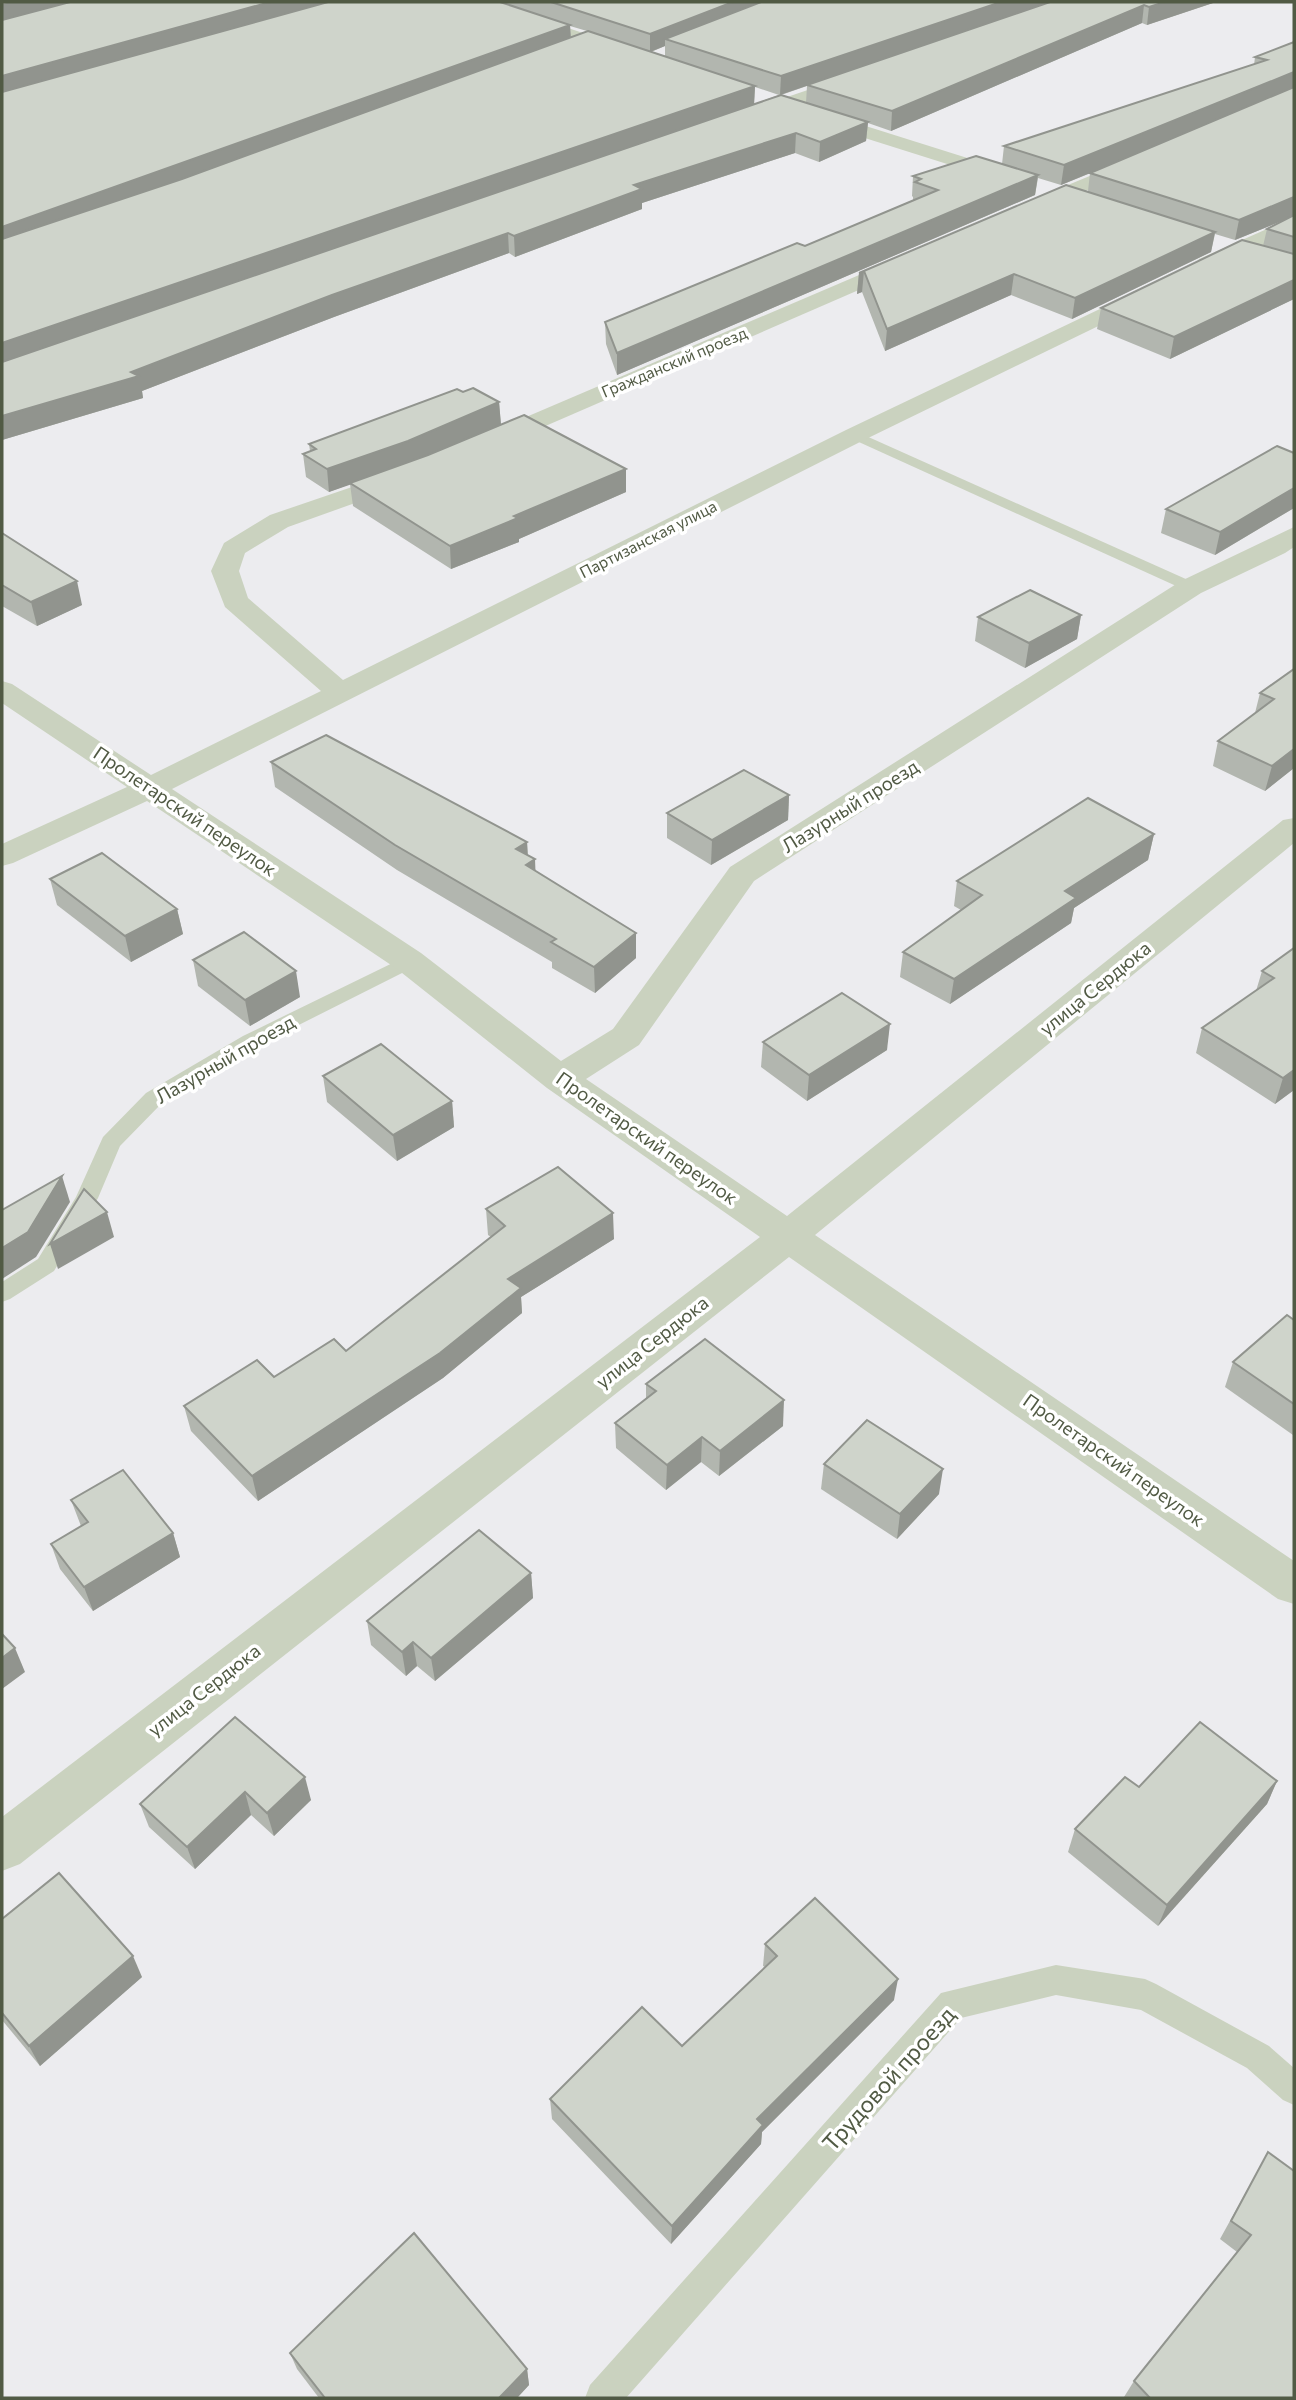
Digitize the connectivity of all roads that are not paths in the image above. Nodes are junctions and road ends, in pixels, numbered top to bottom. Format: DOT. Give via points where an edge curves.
graph roads {
  1 [pos="474,2"];
  2 [pos="593,41"];
  3 [pos="567,51"];
  4 [pos="644,59"];
  5 [pos="870,74"];
  6 [pos="756,97"];
  7 [pos="781,105"];
  8 [pos="728,124"];
  9 [pos="1159,153"];
  10 [pos="1061,194"];
  11 [pos="1086,202"];
  12 [pos="1010,216"];
  13 [pos="1294,223"];
  14 [pos="1212,242"];
  15 [pos="933,250"];
  16 [pos="1248,254"];
  17 [pos="1188,274"];
  18 [pos="1163,286"];
  19 [pos="855,435"];
  20 [pos="471,449"];
  21 [pos="420,471"];
  22 [pos="1294,535"];
  23 [pos="1191,587"];
  24 [pos="2,690"];
  25 [pos="341,693"];
  26 [pos="152,787"];
  27 [pos="1294,827"];
  28 [pos="2,856"];
  29 [pos="409,961"];
  30 [pos="560,1079"];
  31 [pos="789,1236"];
  32 [pos="2,1293"];
  33 [pos="1294,1585"];
  34 [pos="2,1847"];
  35 [pos="1294,2089"];
  36 [pos="603,2398"];
  1 -- 2 [label="street"];
  2 -- 3 [label="lane"];
  2 -- 4 [label="street"];
  5 -- 7 [label="street"];
  6 -- 7 [label="street"];
  7 -- 8 [label="street"];
  7 -- 10 [label="street"];
  9 -- 10 [label="street"];
  10 -- 11 [label="street"];
  10 -- 12 [label="street"];
  13 -- 16 [label="street"];
  14 -- 16 [label="street"];
  15 -- 20 [label="street, Гражданский проезд"];
  16 -- 17 [label="street"];
  18 -- 19 [label="street, Партизанская улица"];
  19 -- 23 [label="lane"];
  19 -- 25 [label="street, Партизанская улица"];
  21 -- 25 [label="street" via="279,522 233,549 225,571 235,601"];
  22 -- 23 [label="street, Лазурный проезд"];
  23 -- 30 [label="street, Лазурный проезд" via="741,874 625,1037"];
  24 -- 26 [label="street, Пролетарский переулок"];
  25 -- 26 [label="street, Партизанская улица"];
  26 -- 28 [label="street, Партизанская улица"];
  26 -- 29 [label="street, Пролетарский переулок"];
  27 -- 31 [label="street, улица Сердюка"];
  29 -- 30 [label="street, Пролетарский переулок"];
  29 -- 32 [label="lane, Лазурный проезд" via="250,1041 154,1098 111,1142 87,1198 46,1265"];
  30 -- 31 [label="street, Пролетарский переулок"];
  31 -- 33 [label="street, Пролетарский переулок"];
  31 -- 34 [label="street, улица Сердюка"];
  35 -- 36 [label="lane, Трудовой проезд" via="1258,2057 1146,1995 1056,1980 952,2004"];
}
